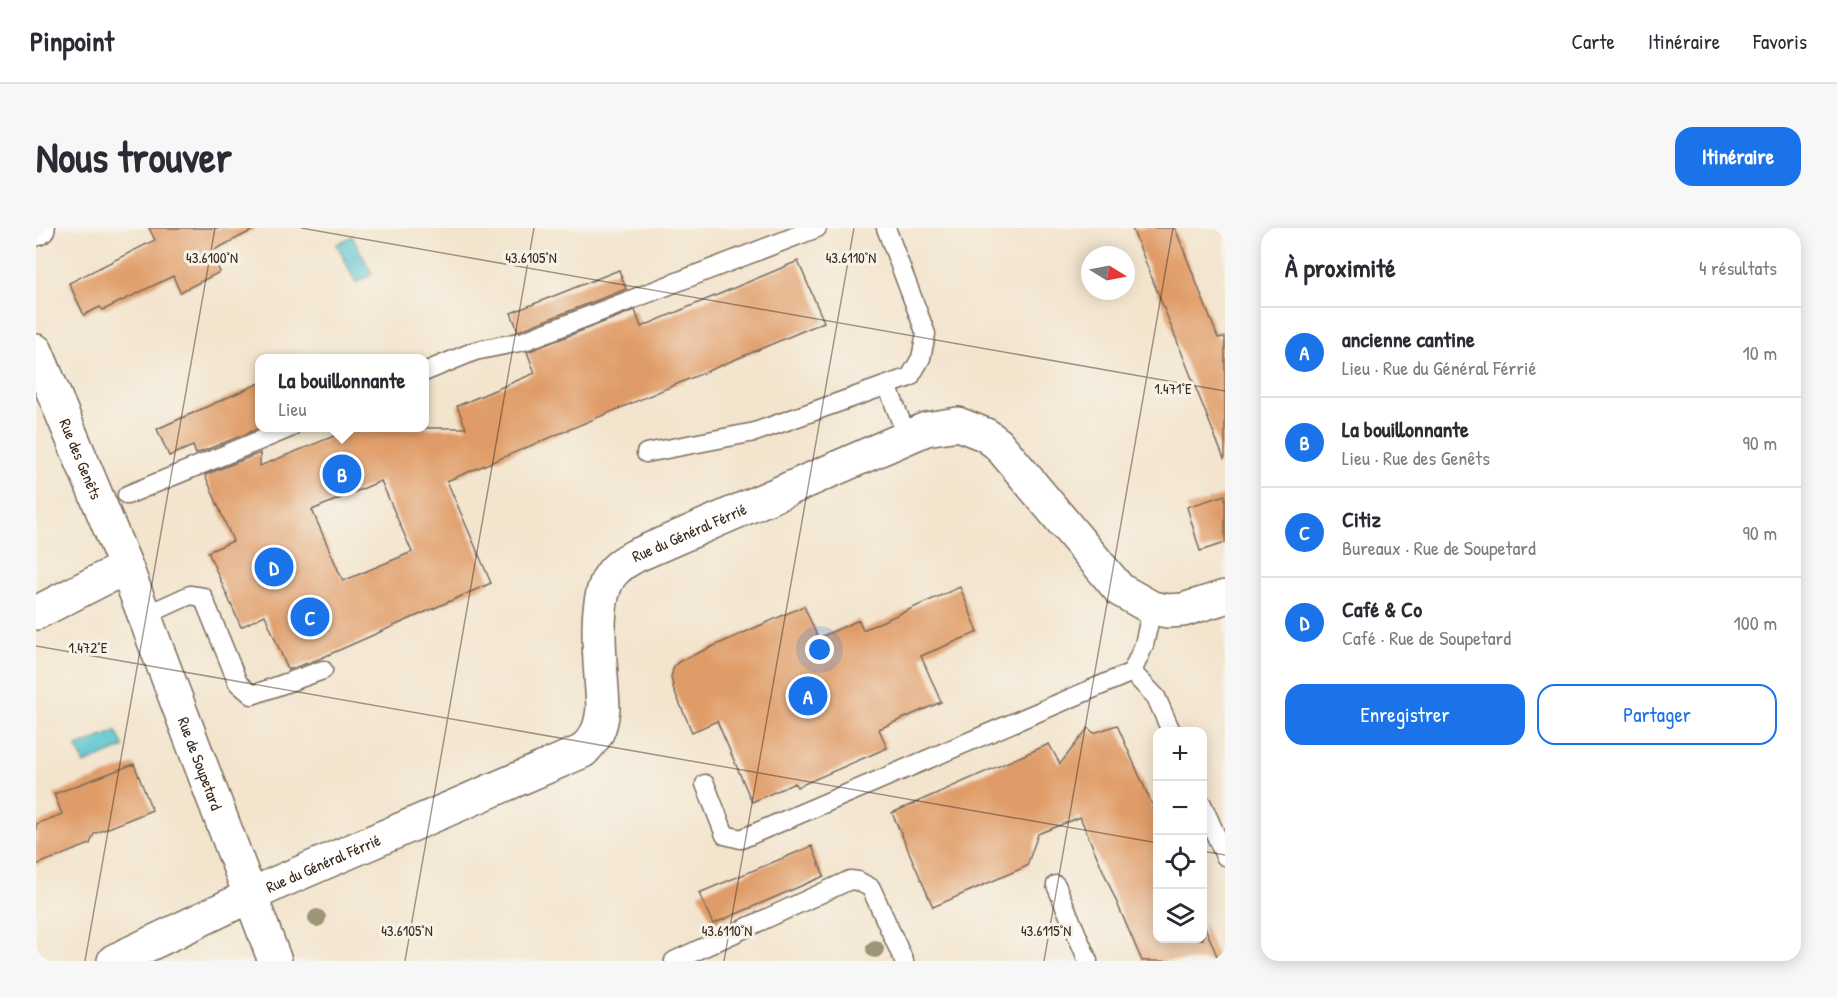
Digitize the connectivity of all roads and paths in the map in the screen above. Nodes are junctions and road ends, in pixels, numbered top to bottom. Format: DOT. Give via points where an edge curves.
graph roads {
  1 [pos="817,228"];
  2 [pos="886,228"];
  3 [pos="36,351"];
  4 [pos="429,370"];
  5 [pos="887,385"];
  6 [pos="280,432"];
  7 [pos="907,437"];
  8 [pos="646,453"];
  9 [pos="127,495"];
  10 [pos="126,567"];
  11 [pos="1225,597"];
  12 [pos="1152,608"];
  13 [pos="36,613"];
  14 [pos="144,616"];
  15 [pos="323,670"];
  16 [pos="1132,672"];
  17 [pos="1169,727"];
  18 [pos="705,784"];
  19 [pos="1207,813"];
  20 [pos="1225,856"];
  21 [pos="1056,885"];
  22 [pos="250,896"];
  23 [pos="114,961"];
  24 [pos="275,961"];
  25 [pos="674,961"];
  26 [pos="904,961"];
  27 [pos="1088,961"];
  1 -- 4 [label="lane" via="524,341 475,351"];
  2 -- 5 [label="lane" via="926,334 921,358 910,377"];
  3 -- 10 [label="street, Rue des Genêts"];
  5 -- 7 [label="lane"];
  5 -- 8 [label="lane" via="755,432"];
  6 -- 9 [label="lane"];
  7 -- 12 [label="street, Rue du Général Férrié" via="926,429 958,424 987,435 1120,590"];
  7 -- 22 [label="street, Rue du Général Férrié" via="620,564 602,594 599,614 601,723 596,738 583,751"];
  10 -- 13 [label="street"];
  10 -- 14 [label="street, Rue de Soupetard"];
  11 -- 12 [label="street, Rue du Général Férrié" via="1183,610"];
  12 -- 16 [label="lane" via="1144,645"];
  14 -- 15 [label="lane" via="190,595 203,597 238,683 252,695"];
  14 -- 22 [label="street, Rue de Soupetard"];
  16 -- 17 [label="lane" via="1156,697"];
  16 -- 18 [label="lane" via="741,839 725,835"];
  19 -- 20 [label="lane"];
  21 -- 27 [label="lane"];
  22 -- 23 [label="street, Rue du Général Férrié"];
  22 -- 24 [label="street, Rue de Soupetard"];
  25 -- 26 [label="lane" via="850,880 871,888"];
}
